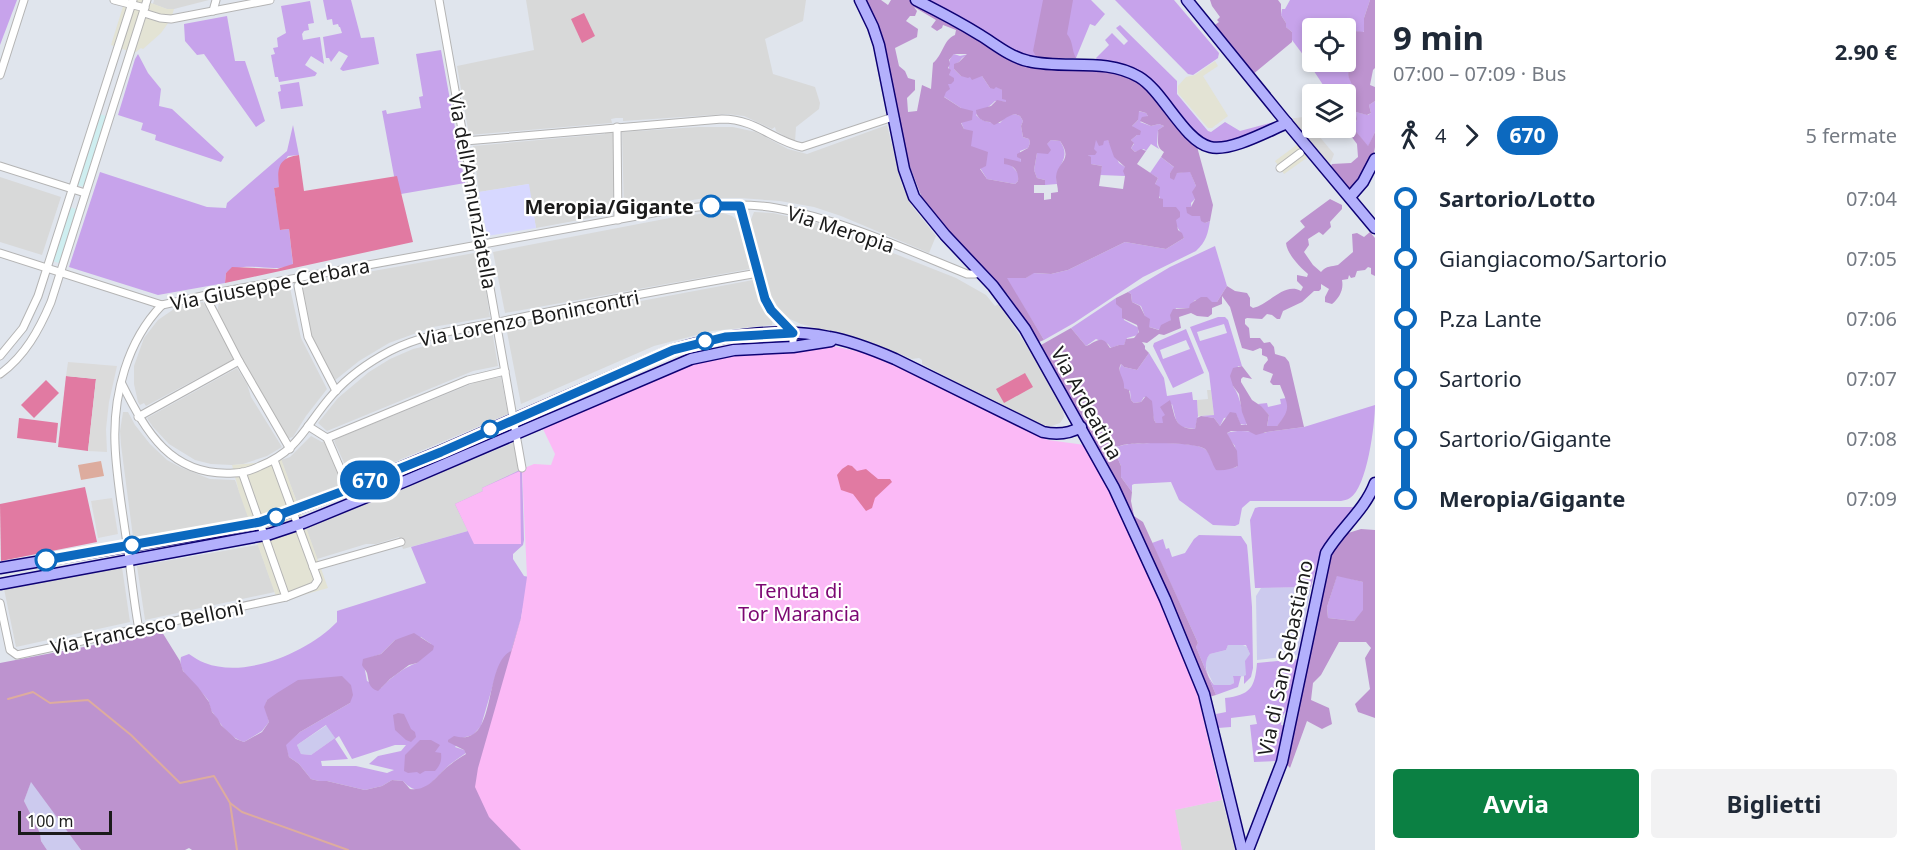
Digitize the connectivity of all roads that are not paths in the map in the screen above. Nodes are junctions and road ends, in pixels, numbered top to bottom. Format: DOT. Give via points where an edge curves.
graph roads {
  1 [pos="24,0"];
  2 [pos="114,0"];
  3 [pos="147,0"];
  4 [pos="216,0"];
  5 [pos="270,0"];
  6 [pos="439,0"];
  7 [pos="860,0"];
  8 [pos="916,0"];
  9 [pos="1187,0"];
  10 [pos="130,3"];
  11 [pos="144,10"];
  12 [pos="213,11"];
  13 [pos="128,17"];
  14 [pos="141,21"];
  15 [pos="124,30"];
  16 [pos="137,34"];
  17 [pos="0,75"];
  18 [pos="893,117"];
  19 [pos="1287,123"];
  20 [pos="617,127"];
  21 [pos="465,141"];
  22 [pos="1300,153"];
  23 [pos="1375,159"];
  24 [pos="0,165"];
  25 [pos="1280,168"];
  26 [pos="72,189"];
  27 [pos="86,193"];
  28 [pos="1350,197"];
  29 [pos="740,206"];
  30 [pos="618,220"];
  31 [pos="1375,228"];
  32 [pos="483,245"];
  33 [pos="0,253"];
  34 [pos="47,268"];
  35 [pos="61,272"];
  36 [pos="981,272"];
  37 [pos="758,273"];
  38 [pos="298,286"];
  39 [pos="36,302"];
  40 [pos="209,303"];
  41 [pos="162,305"];
  42 [pos="49,307"];
  43 [pos="497,322"];
  44 [pos="793,333"];
  45 [pos="841,340"];
  46 [pos="793,347"];
  47 [pos="0,356"];
  48 [pos="239,360"];
  49 [pos="641,363"];
  50 [pos="505,371"];
  51 [pos="0,374"];
  52 [pos="647,377"];
  53 [pos="122,384"];
  54 [pos="336,391"];
  55 [pos="138,417"];
  56 [pos="514,418"];
  57 [pos="308,426"];
  58 [pos="1081,427"];
  59 [pos="516,434"];
  60 [pos="327,438"];
  61 [pos="290,449"];
  62 [pos="274,460"];
  63 [pos="522,468"];
  64 [pos="242,472"];
  65 [pos="1375,483"];
  66 [pos="347,484"];
  67 [pos="292,511"];
  68 [pos="260,522"];
  69 [pos="297,525"];
  70 [pos="264,536"];
  71 [pos="401,542"];
  72 [pos="128,545"];
  73 [pos="129,559"];
  74 [pos="313,567"];
  75 [pos="0,568"];
  76 [pos="0,584"];
  77 [pos="286,597"];
  78 [pos="0,603"];
  79 [pos="139,630"];
  80 [pos="1242,850"];
  81 [pos="1248,850"];
  1 -- 17 [label="street"];
  2 -- 10 [label="street"];
  3 -- 11 [label="street"];
  4 -- 12 [label="street"];
  5 -- 12 [label="street"];
  6 -- 21 [label="street, Via dell'Annunziatella"];
  7 -- 18 [label="street, Via Ardeatina" via="879,45"];
  8 -- 19 [label="street" via="1023,60 1096,66 1138,77 1208,147 1228,146"];
  9 -- 19 [label="street"];
  10 -- 11 [label="street"];
  10 -- 13 [label="street"];
  11 -- 12 [label="street" via="171,19"];
  11 -- 14 [label="street"];
  13 -- 14 [label="street"];
  13 -- 15 [label="street"];
  14 -- 16 [label="street"];
  15 -- 16 [label="street"];
  15 -- 26 [label="street"];
  16 -- 27 [label="street"];
  18 -- 20 [label="street" via="802,147 753,124 727,119"];
  18 -- 36 [label="street, Via Ardeatina" via="914,197"];
  19 -- 28 [label="street"];
  20 -- 21 [label="street"];
  20 -- 30 [label="street"];
  21 -- 32 [label="street, Via dell'Annunziatella"];
  22 -- 25 [label="street"];
  23 -- 28 [label="street" via="1364,182"];
  24 -- 26 [label="street"];
  26 -- 27 [label="street"];
  26 -- 34 [label="street"];
  27 -- 35 [label="street"];
  28 -- 31 [label="street"];
  29 -- 30 [label="street, Via Meropia" via="694,207"];
  29 -- 36 [label="street, Via Meropia" via="777,208 812,216 967,274"];
  29 -- 37 [label="street"];
  30 -- 32 [label="street, Via Meropia"];
  32 -- 41 [label="street, Via Giuseppe Cerbara"];
  32 -- 43 [label="street, Via dell'Annunziatella"];
  33 -- 34 [label="street, Via Giuseppe Cerbara"];
  34 -- 35 [label="street, Via Giuseppe Cerbara"];
  34 -- 39 [label="street"];
  35 -- 41 [label="street, Via Giuseppe Cerbara"];
  35 -- 42 [label="street"];
  36 -- 58 [label="street, Via Ardeatina" via="1020,321"];
  37 -- 43 [label="street, Via Lorenzo Bonincontri"];
  37 -- 44 [label="street" via="767,304"];
  38 -- 54 [label="street" via="308,337"];
  39 -- 42 [label="street"];
  39 -- 47 [label="street"];
  40 -- 48 [label="street"];
  41 -- 53 [label="street" via="136,341"];
  42 -- 51 [label="street" via="29,345"];
  43 -- 50 [label="street, Via dell'Annunziatella"];
  43 -- 54 [label="street, Via Lorenzo Bonincontri" via="409,342 368,364"];
  44 -- 45 [label="street"];
  44 -- 46 [label="street"];
  44 -- 49 [label="street" via="713,339"];
  45 -- 46 [label="street"];
  45 -- 58 [label="street" via="895,359 1043,432 1066,433"];
  46 -- 52 [label="street" via="713,353"];
  48 -- 55 [label="street"];
  48 -- 61 [label="street"];
  49 -- 52 [label="street"];
  49 -- 56 [label="street"];
  50 -- 56 [label="street, Via dell'Annunziatella"];
  50 -- 60 [label="street" via="468,380"];
  52 -- 59 [label="street"];
  53 -- 55 [label="street"];
  53 -- 72 [label="street" via="115,444"];
  54 -- 57 [label="street, Via Lorenzo Bonincontri"];
  55 -- 64 [label="street" via="157,443 183,462 208,471"];
  56 -- 59 [label="street, Via dell'Annunziatella"];
  56 -- 66 [label="street" via="441,452"];
  57 -- 60 [label="street"];
  57 -- 61 [label="street, Via Lorenzo Bonincontri"];
  58 -- 80 [label="street, Via Ardeatina" via="1114,488 1200,681"];
  59 -- 63 [label="street, Via dell'Annunziatella"];
  59 -- 69 [label="street"];
  60 -- 66 [label="street"];
  61 -- 62 [label="street, Via Lorenzo Bonincontri"];
  62 -- 64 [label="street, Via Lorenzo Bonincontri"];
  62 -- 67 [label="street"];
  64 -- 68 [label="street"];
  65 -- 81 [label="street, Via di San Sebastiano" via="1364,504 1326,553 1282,762"];
  66 -- 67 [label="street"];
  67 -- 68 [label="street"];
  67 -- 69 [label="street"];
  68 -- 70 [label="street"];
  68 -- 72 [label="street"];
  69 -- 70 [label="street"];
  69 -- 74 [label="street"];
  70 -- 73 [label="street"];
  70 -- 77 [label="street"];
  71 -- 74 [label="street"];
  72 -- 73 [label="street"];
  72 -- 75 [label="street"];
  73 -- 76 [label="street"];
  73 -- 79 [label="street"];
  74 -- 77 [label="street, Via Francesco Belloni" via="317,584"];
  77 -- 79 [label="street, Via Francesco Belloni"];
  78 -- 79 [label="street, Via Francesco Belloni" via="10,650 17,655"];
}
